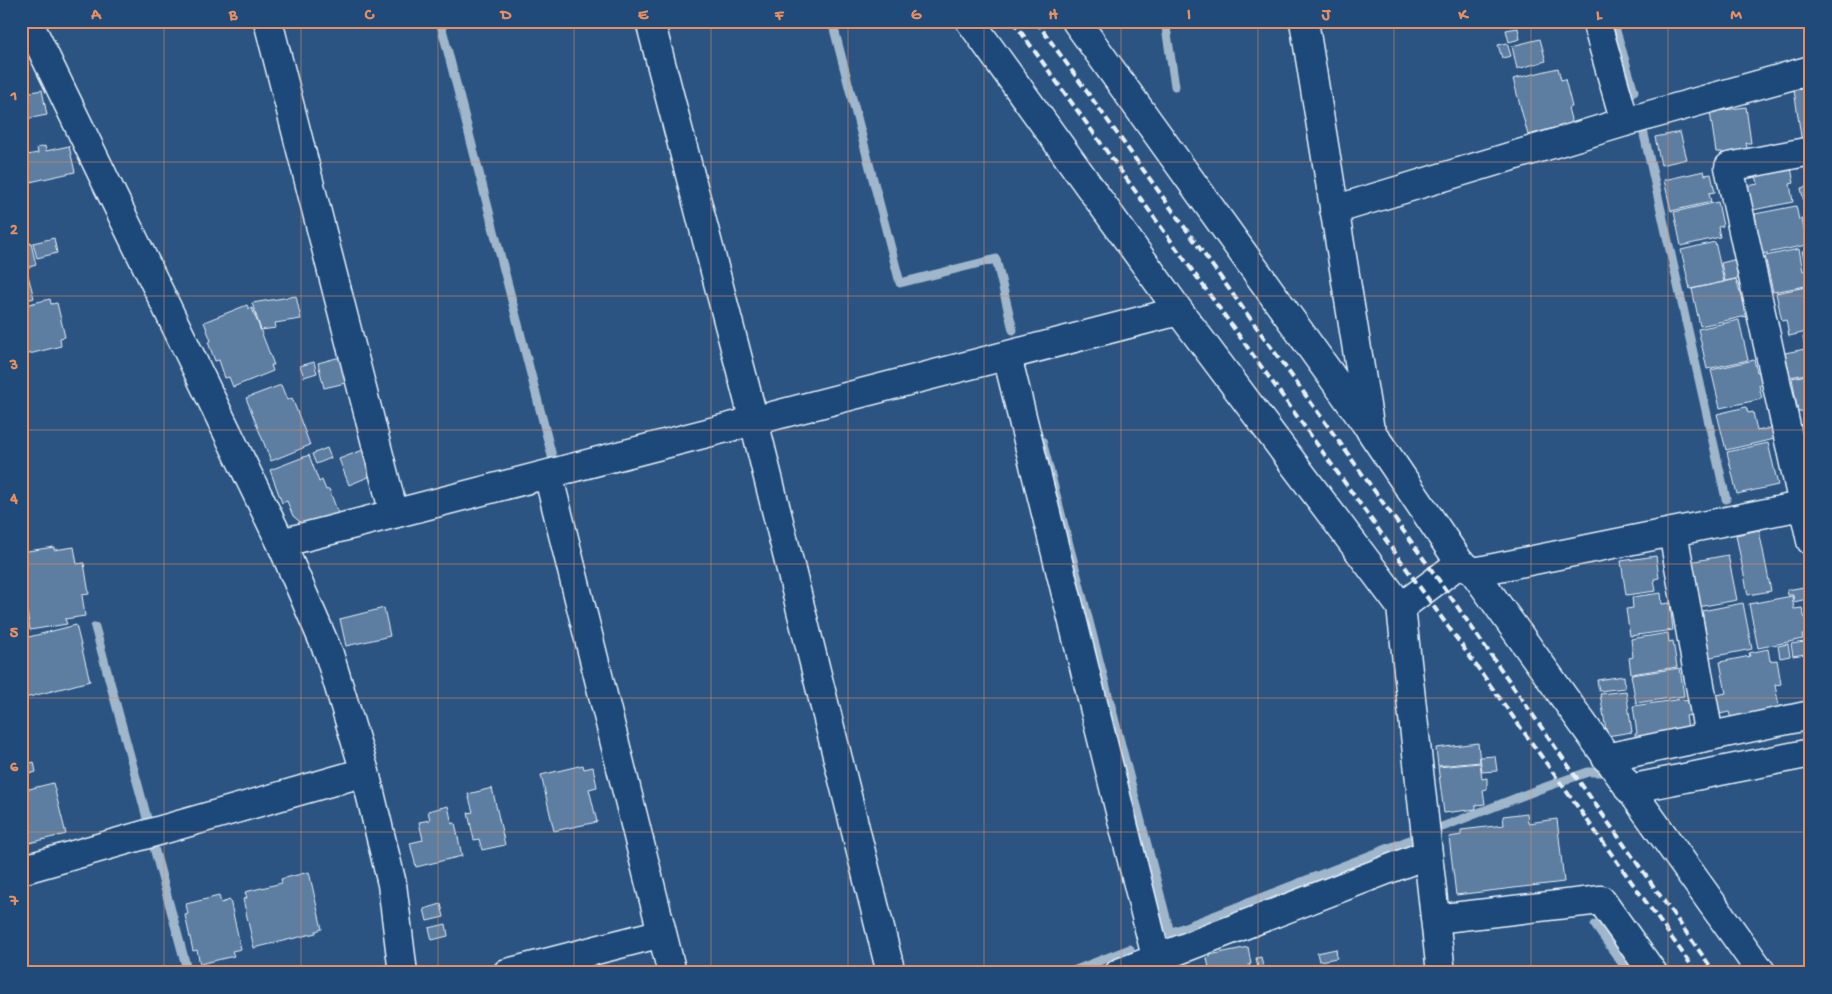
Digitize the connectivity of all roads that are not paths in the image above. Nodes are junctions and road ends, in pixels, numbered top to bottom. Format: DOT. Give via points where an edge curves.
graph roads {
  1 [pos="28,21"];
  2 [pos="268,21"];
  3 [pos="650,21"];
  4 [pos="970,21"];
  5 [pos="1076,21"];
  6 [pos="1304,21"];
  7 [pos="1596,21"];
  8 [pos="1811,70"];
  9 [pos="1625,122"];
  10 [pos="1811,151"];
  11 [pos="1334,210"];
  12 [pos="1179,311"];
  13 [pos="1007,356"];
  14 [pos="754,421"];
  15 [pos="1370,430"];
  16 [pos="548,474"];
  17 [pos="1807,505"];
  18 [pos="394,514"];
  19 [pos="1673,532"];
  20 [pos="1811,541"];
  21 [pos="281,543"];
  22 [pos="1467,567"];
  23 [pos="1401,608"];
  24 [pos="1811,714"];
  25 [pos="1709,736"];
  26 [pos="1811,753"];
  27 [pos="1606,758"];
  28 [pos="365,772"];
  29 [pos="1628,789"];
  30 [pos="1428,854"];
  31 [pos="21,870"];
  32 [pos="1436,919"];
  33 [pos="662,933"];
  34 [pos="1158,965"];
  35 [pos="403,973"];
  36 [pos="507,973"];
  37 [pos="672,973"];
  38 [pos="891,973"];
  39 [pos="1119,973"];
  40 [pos="1442,973"];
  41 [pos="1652,973"];
  42 [pos="1762,973"];
  1 -- 21 [label="street"];
  2 -- 18 [label="street"];
  3 -- 14 [label="street"];
  4 -- 12 [label="street"];
  5 -- 15 [label="street"];
  6 -- 11 [label="street"];
  7 -- 9 [label="street"];
  8 -- 9 [label="street"];
  9 -- 11 [label="street"];
  10 -- 17 [label="street" via="1729,167"];
  11 -- 15 [label="street"];
  12 -- 13 [label="street"];
  12 -- 23 [label="street"];
  13 -- 14 [label="street"];
  13 -- 34 [label="street"];
  14 -- 16 [label="street"];
  14 -- 38 [label="street"];
  15 -- 22 [label="street"];
  16 -- 18 [label="street"];
  16 -- 33 [label="street"];
  17 -- 19 [label="street"];
  17 -- 20 [label="street"];
  18 -- 21 [label="street"];
  19 -- 22 [label="street"];
  19 -- 25 [label="street"];
  21 -- 28 [label="street" via="329,654"];
  22 -- 23 [label="street"];
  22 -- 27 [label="street"];
  23 -- 30 [label="street"];
  24 -- 25 [label="street"];
  25 -- 27 [label="street"];
  26 -- 29 [label="street"];
  27 -- 29 [label="street"];
  28 -- 31 [label="street"];
  28 -- 35 [label="street" via="392,884"];
  29 -- 42 [label="street"];
  30 -- 32 [label="street"];
  30 -- 34 [label="street"];
  32 -- 40 [label="street"];
  32 -- 41 [label="street" via="1602,900"];
  33 -- 36 [label="street"];
  33 -- 37 [label="street"];
  34 -- 39 [label="street"];
}
